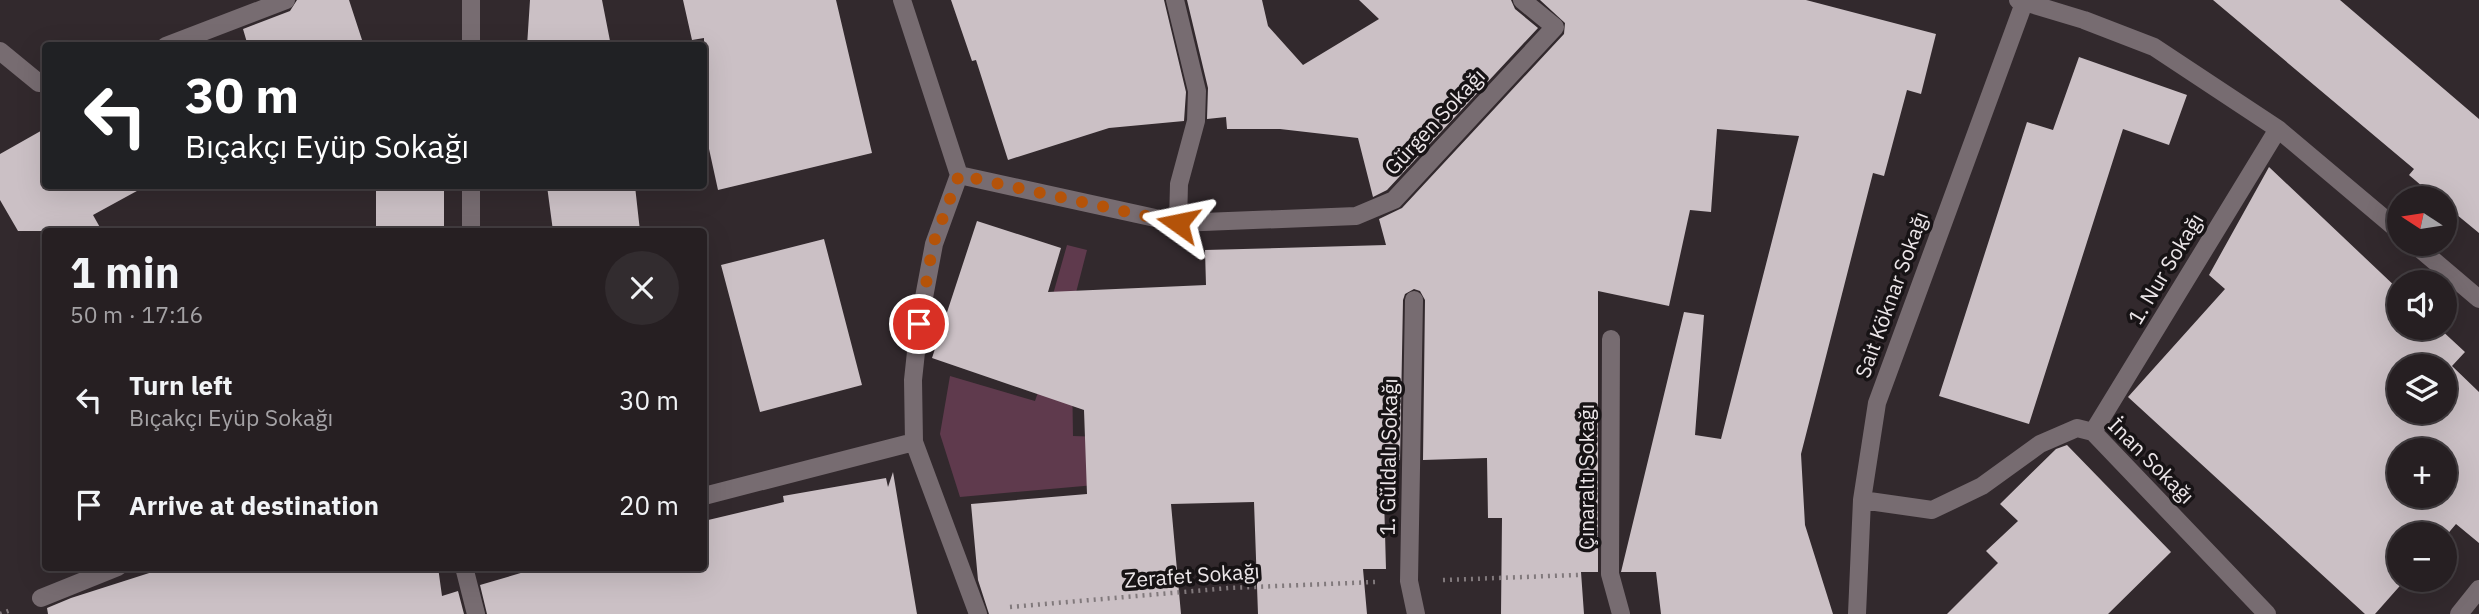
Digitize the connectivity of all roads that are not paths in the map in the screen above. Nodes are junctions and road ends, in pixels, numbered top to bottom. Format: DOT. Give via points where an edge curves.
graph roads {
  1 [pos="286,0"];
  2 [pos="471,0"];
  3 [pos="902,0"];
  4 [pos="1175,0"];
  5 [pos="1522,0"];
  6 [pos="2021,1"];
  7 [pos="176,42"];
  8 [pos="471,42"];
  9 [pos="0,51"];
  10 [pos="42,83"];
  11 [pos="2278,129"];
  12 [pos="959,175"];
  13 [pos="471,189"];
  14 [pos="2387,222"];
  15 [pos="1178,223"];
  16 [pos="471,228"];
  17 [pos="2428,256"];
  18 [pos="2479,299"];
  19 [pos="1414,300"];
  20 [pos="1611,340"];
  21 [pos="2093,432"];
  22 [pos="914,442"];
  23 [pos="707,495"];
  24 [pos="1862,500"];
  25 [pos="108,571"];
  26 [pos="465,571"];
  27 [pos="2479,589"];
  28 [pos="41,598"];
  29 [pos="978,612"];
  30 [pos="476,614"];
  31 [pos="1416,614"];
  32 [pos="1622,614"];
  33 [pos="1857,614"];
  34 [pos="2267,614"];
  35 [pos="2459,614"];
  1 -- 7 [label="street"];
  2 -- 8 [label="street"];
  3 -- 12 [label="street"];
  4 -- 15 [label="street" via="1197,91 1196,121 1179,184"];
  5 -- 15 [label="street, Gürgen Sokağı" via="1555,27 1394,200 1356,216"];
  6 -- 11 [label="street" via="2154,47"];
  6 -- 24 [label="street, Sait Köknar Sokağı" via="1877,403"];
  9 -- 10 [label="street"];
  11 -- 14 [label="street"];
  11 -- 21 [label="street, 1. Nur Sokağı"];
  12 -- 15 [label="street, Gürgen Sokağı"];
  12 -- 22 [label="street" via="933,244 919,324 913,380"];
  13 -- 16 [label="street"];
  17 -- 18 [label="street"];
  19 -- 31 [label="street, 1. Güldalı Sokağı" via="1409,581"];
  20 -- 32 [label="street, Çınaraltı Sokağı" via="1610,574"];
  21 -- 24 [label="street, İnan Sokağı" via="2077,428 2040,444 1982,486 1932,510"];
  21 -- 34 [label="street, İnan Sokağı"];
  22 -- 23 [label="street"];
  22 -- 29 [label="street"];
  24 -- 33 [label="street, Sait Köknar Sokağı"];
  25 -- 28 [label="street"];
  26 -- 30 [label="street"];
  27 -- 35 [label="street"];
}
